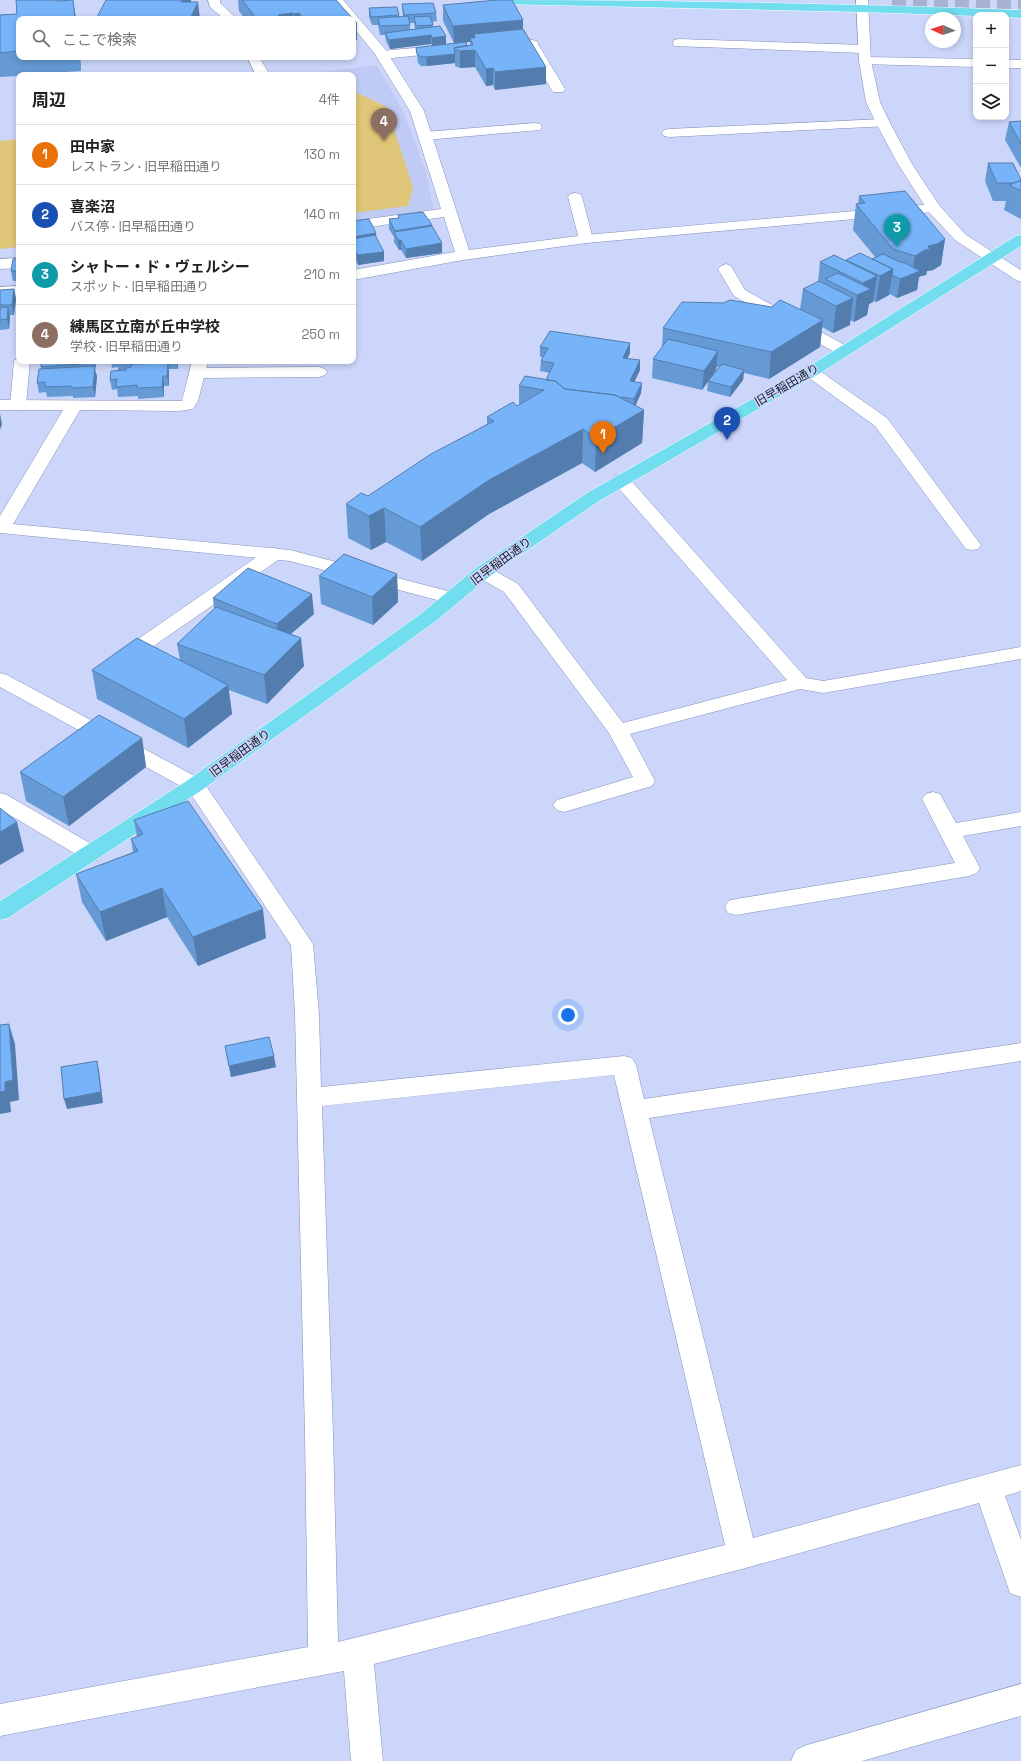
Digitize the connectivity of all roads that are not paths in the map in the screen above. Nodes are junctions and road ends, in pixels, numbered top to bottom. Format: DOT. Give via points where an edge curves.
graph roads {
  1 [pos="214,0"];
  2 [pos="337,0"];
  3 [pos="501,0"];
  4 [pos="862,4"];
  5 [pos="1021,14"];
  6 [pos="228,16"];
  7 [pos="350,16"];
  8 [pos="356,23"];
  9 [pos="522,42"];
  10 [pos="679,43"];
  11 [pos="460,48"];
  12 [pos="382,55"];
  13 [pos="865,55"];
  14 [pos="255,60"];
  15 [pos="973,63"];
  16 [pos="1009,64"];
  17 [pos="1021,64"];
  18 [pos="261,72"];
  19 [pos="558,89"];
  20 [pos="883,123"];
  21 [pos="536,127"];
  22 [pos="669,132"];
  23 [pos="425,136"];
  24 [pos="575,197"];
  25 [pos="933,208"];
  26 [pos="449,212"];
  27 [pos="356,225"];
  28 [pos="586,239"];
  29 [pos="1021,239"];
  30 [pos="463,255"];
  31 [pos="992,258"];
  32 [pos="16,263"];
  33 [pos="0,264"];
  34 [pos="726,269"];
  35 [pos="356,274"];
  36 [pos="1021,277"];
  37 [pos="16,291"];
  38 [pos="0,292"];
  39 [pos="844,351"];
  40 [pos="22,364"];
  41 [pos="198,367"];
  42 [pos="319,372"];
  43 [pos="811,372"];
  44 [pos="0,405"];
  45 [pos="18,405"];
  46 [pos="75,405"];
  47 [pos="621,480"];
  48 [pos="1,528"];
  49 [pos="972,546"];
  50 [pos="274,554"];
  51 [pos="483,572"];
  52 [pos="452,598"];
  53 [pos="1021,653"];
  54 [pos="116,664"];
  55 [pos="0,679"];
  56 [pos="800,683"];
  57 [pos="618,732"];
  58 [pos="195,785"];
  59 [pos="933,799"];
  60 [pos="0,800"];
  61 [pos="564,805"];
  62 [pos="1021,819"];
  63 [pos="950,831"];
  64 [pos="92,854"];
  65 [pos="736,907"];
  66 [pos="0,912"];
  67 [pos="1021,1052"];
  68 [pos="309,1098"];
  69 [pos="635,1110"];
  70 [pos="1021,1478"];
  71 [pos="988,1487"];
  72 [pos="742,1555"];
  73 [pos="1021,1583"];
  74 [pos="358,1652"];
  75 [pos="323,1660"];
  76 [pos="1021,1700"];
  77 [pos="0,1720"];
  78 [pos="367,1761"];
  79 [pos="807,1761"];
  1 -- 6 [label="street" via="214,4"];
  2 -- 7 [label="street"];
  3 -- 4 [label="main road"];
  4 -- 5 [label="main road"];
  4 -- 13 [label="street"];
  8 -- 12 [label="street"];
  9 -- 19 [label="street" via="530,42"];
  10 -- 13 [label="street"];
  11 -- 12 [label="street"];
  12 -- 23 [label="street" via="417,111"];
  13 -- 15 [label="street"];
  13 -- 20 [label="street" via="874,102"];
  14 -- 18 [label="street"];
  16 -- 17 [label="street"];
  20 -- 22 [label="street"];
  20 -- 25 [label="street"];
  21 -- 23 [label="street"];
  23 -- 26 [label="street"];
  24 -- 28 [label="street"];
  25 -- 28 [label="street"];
  25 -- 31 [label="street" via="960,237"];
  26 -- 27 [label="street"];
  26 -- 30 [label="street"];
  28 -- 30 [label="street"];
  29 -- 31 [label="main road, 旧早稲田通り"];
  30 -- 35 [label="street"];
  31 -- 36 [label="street"];
  31 -- 39 [label="main road, 旧早稲田通り"];
  32 -- 33 [label="street"];
  34 -- 39 [label="street" via="739,293"];
  37 -- 38 [label="street"];
  39 -- 43 [label="main road, 旧早稲田通り"];
  40 -- 45 [label="street"];
  41 -- 42 [label="street"];
  41 -- 46 [label="street" via="187,405"];
  43 -- 47 [label="main road, 旧早稲田通り"];
  43 -- 49 [label="street" via="881,422"];
  44 -- 45 [label="street"];
  45 -- 46 [label="street"];
  46 -- 48 [label="street"];
  47 -- 51 [label="main road, 旧早稲田通り"];
  47 -- 56 [label="street"];
  48 -- 50 [label="street"];
  50 -- 52 [label="street"];
  50 -- 54 [label="street"];
  51 -- 52 [label="main road, 旧早稲田通り"];
  51 -- 57 [label="street" via="511,588"];
  52 -- 58 [label="main road, 旧早稲田通り"];
  53 -- 56 [label="street" via="823,687"];
  55 -- 58 [label="street"];
  56 -- 57 [label="street"];
  57 -- 61 [label="street" via="646,781"];
  58 -- 64 [label="main road, 旧早稲田通り"];
  58 -- 68 [label="street" via="302,944"];
  59 -- 63 [label="street"];
  60 -- 64 [label="street"];
  62 -- 63 [label="street"];
  63 -- 65 [label="street" via="969,868"];
  64 -- 66 [label="main road, 旧早稲田通り"];
  67 -- 69 [label="street"];
  68 -- 69 [label="street" via="624,1065"];
  68 -- 75 [label="street"];
  69 -- 72 [label="street"];
  70 -- 71 [label="street"];
  71 -- 72 [label="street"];
  71 -- 73 [label="street"];
  72 -- 74 [label="street"];
  74 -- 75 [label="street"];
  74 -- 78 [label="street"];
  75 -- 77 [label="street"];
  76 -- 79 [label="street"];
}
